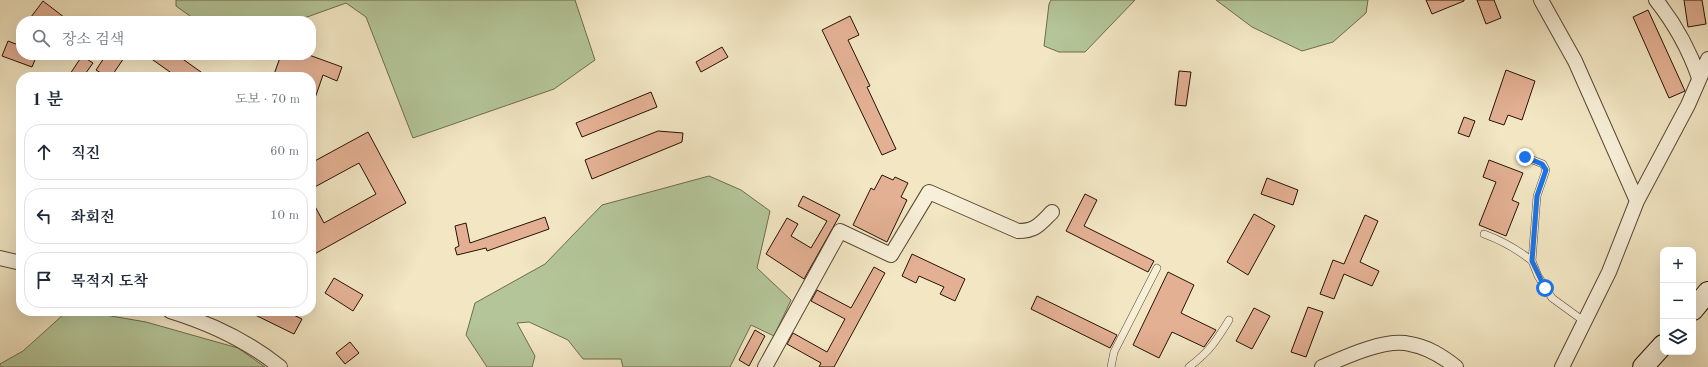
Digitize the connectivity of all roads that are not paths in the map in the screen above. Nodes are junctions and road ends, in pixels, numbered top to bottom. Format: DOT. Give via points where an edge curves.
graph roads {
  1 [pos="1541,0"];
  2 [pos="1656,0"];
  3 [pos="1708,59"];
  4 [pos="1699,78"];
  5 [pos="1525,157"];
  6 [pos="1637,201"];
  7 [pos="1052,212"];
  8 [pos="1484,234"];
  9 [pos="0,258"];
  10 [pos="1532,261"];
  11 [pos="16,264"];
  12 [pos="1157,268"];
  13 [pos="1708,292"];
  14 [pos="1696,306"];
  15 [pos="183,316"];
  16 [pos="1229,320"];
  17 [pos="1585,322"];
  18 [pos="1660,348"];
  19 [pos="280,367"];
  20 [pos="765,367"];
  21 [pos="1111,367"];
  22 [pos="1189,367"];
  23 [pos="1322,367"];
  24 [pos="1456,367"];
  25 [pos="1562,367"];
  26 [pos="1643,367"];
  1 -- 6 [label="street" via="1575,61"];
  2 -- 4 [label="street" via="1691,55"];
  3 -- 4 [label="street"];
  4 -- 6 [label="street" via="1688,105"];
  5 -- 10 [label="lane" via="1542,164 1546,170 1537,196"];
  6 -- 17 [label="street" via="1609,272"];
  7 -- 20 [label="street" via="1038,226 1029,231 1018,231 929,192 891,255 840,231"];
  8 -- 10 [label="lane" via="1515,248"];
  9 -- 11 [label="street"];
  10 -- 17 [label="lane" via="1552,298"];
  12 -- 21 [label="lane" via="1114,352"];
  13 -- 14 [label="street"];
  15 -- 19 [label="street" via="220,330 270,358"];
  16 -- 22 [label="lane" via="1215,344"];
  17 -- 25 [label="street"];
  18 -- 26 [label="street"];
  23 -- 24 [label="street" via="1360,350 1394,343 1409,343 1441,355"];
}
